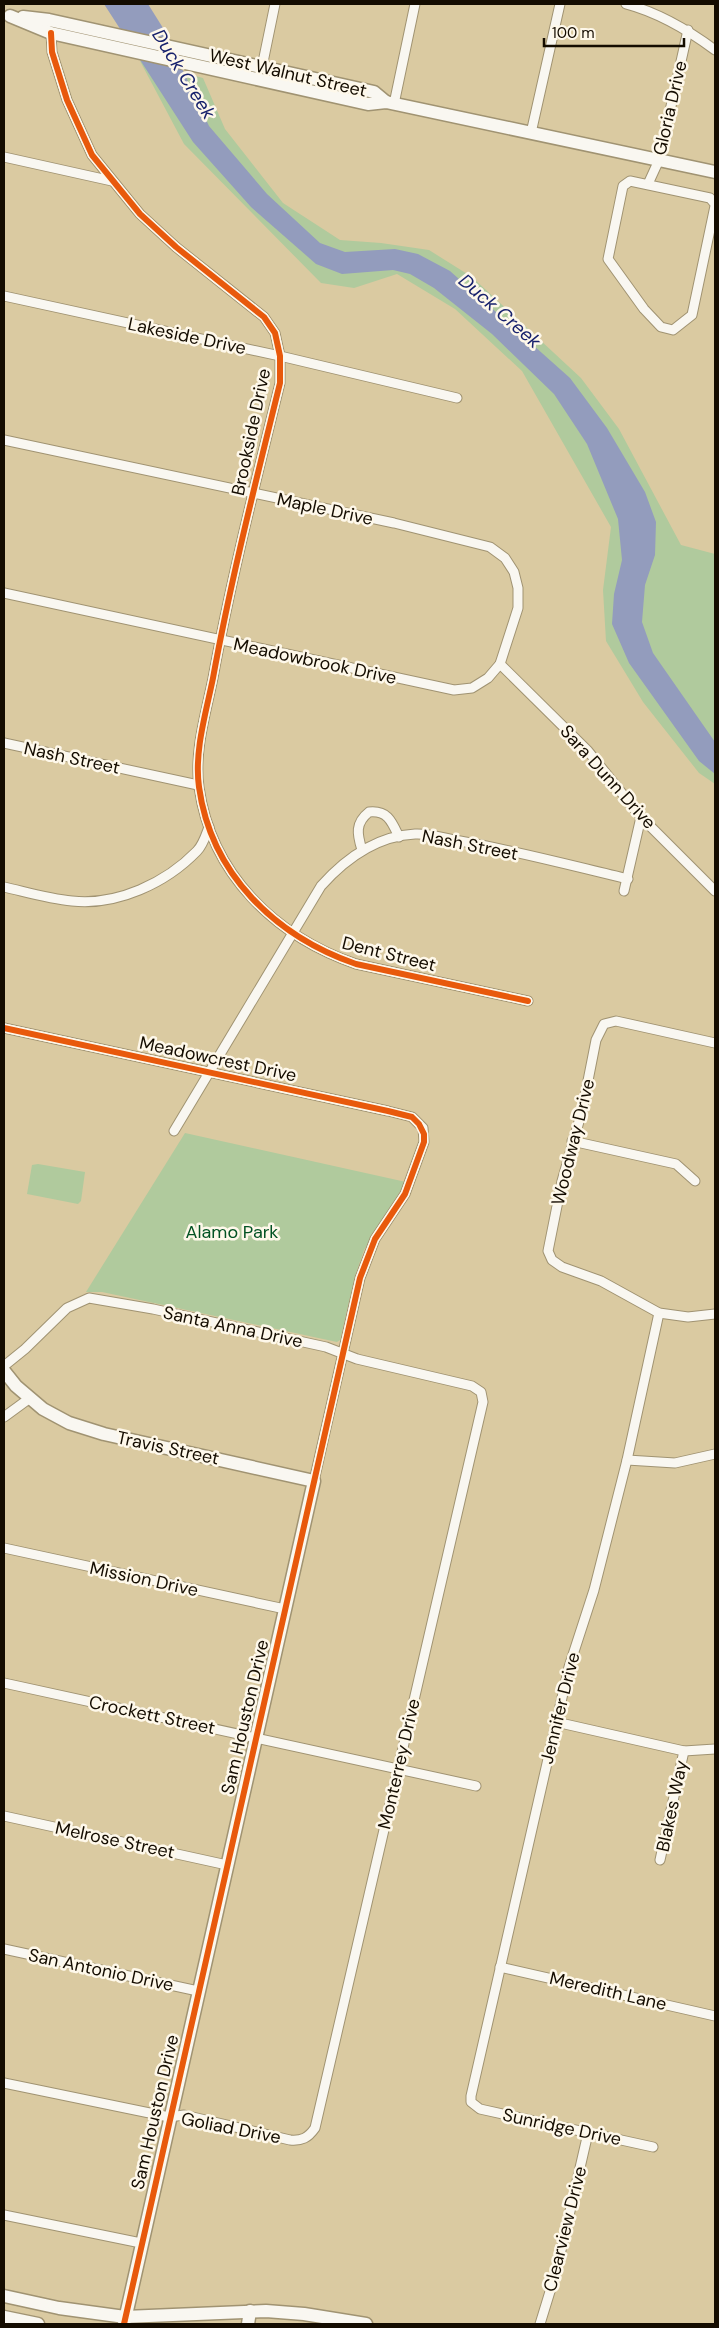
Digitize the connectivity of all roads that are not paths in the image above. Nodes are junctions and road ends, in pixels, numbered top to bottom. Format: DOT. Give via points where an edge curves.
graph roads {
  1 [pos="275,4"];
  2 [pos="415,4"];
  3 [pos="560,4"];
  4 [pos="626,4"];
  5 [pos="7,16"];
  6 [pos="688,30"];
  7 [pos="52,33"];
  8 [pos="715,50"];
  9 [pos="262,67"];
  10 [pos="390,103"];
  11 [pos="531,133"];
  12 [pos="4,157"];
  13 [pos="659,160"];
  14 [pos="715,172"];
  15 [pos="112,181"];
  16 [pos="648,184"];
  17 [pos="715,205"];
  18 [pos="4,296"];
  19 [pos="280,356"];
  20 [pos="457,398"];
  21 [pos="4,440"];
  22 [pos="253,494"];
  23 [pos="4,593"];
  24 [pos="220,640"];
  25 [pos="500,664"];
  26 [pos="4,743"];
  27 [pos="198,785"];
  28 [pos="641,816"];
  29 [pos="210,827"];
  30 [pos="399,838"];
  31 [pos="362,850"];
  32 [pos="628,879"];
  33 [pos="4,887"];
  34 [pos="624,891"];
  35 [pos="715,891"];
  36 [pos="293,933"];
  37 [pos="528,1001"];
  38 [pos="4,1028"];
  39 [pos="715,1043"];
  40 [pos="209,1073"];
  41 [pos="423,1128"];
  42 [pos="174,1131"];
  43 [pos="572,1141"];
  44 [pos="695,1181"];
  45 [pos="659,1313"];
  46 [pos="715,1314"];
  47 [pos="343,1352"];
  48 [pos="4,1366"];
  49 [pos="6,1380"];
  50 [pos="481,1392"];
  51 [pos="30,1398"];
  52 [pos="4,1418"];
  53 [pos="715,1454"];
  54 [pos="627,1460"];
  55 [pos="314,1481"];
  56 [pos="4,1548"];
  57 [pos="284,1610"];
  58 [pos="4,1683"];
  59 [pos="556,1722"];
  60 [pos="256,1737"];
  61 [pos="715,1749"];
  62 [pos="684,1751"];
  63 [pos="398,1769"];
  64 [pos="476,1786"];
  65 [pos="4,1816"];
  66 [pos="660,1860"];
  67 [pos="227,1865"];
  68 [pos="4,1949"];
  69 [pos="500,1967"];
  70 [pos="198,1991"];
  71 [pos="715,2016"];
  72 [pos="4,2083"];
  73 [pos="473,2105"];
  74 [pos="170,2118"];
  75 [pos="588,2133"];
  76 [pos="310,2135"];
  77 [pos="653,2147"];
  78 [pos="4,2215"];
  79 [pos="141,2243"];
  80 [pos="4,2296"];
  81 [pos="4,2317"];
  82 [pos="249,2318"];
  83 [pos="124,2321"];
  84 [pos="38,2324"];
  85 [pos="366,2324"];
  86 [pos="540,2324"];
  1 -- 9 [label="street"];
  2 -- 10 [label="street"];
  3 -- 11 [label="street"];
  4 -- 6 [label="street"];
  5 -- 7 [label="main road, West Walnut Street"];
  5 -- 9 [label="main road, West Walnut Street" via="49,20"];
  6 -- 8 [label="street"];
  6 -- 13 [label="street, Gloria Drive"];
  7 -- 10 [label="main road, West Walnut Street" via="368,104"];
  7 -- 15 [label="street, Brookside Drive" via="52,52 79,130"];
  9 -- 10 [label="main road, West Walnut Street" via="374,92"];
  10 -- 11 [label="main road, West Walnut Street"];
  11 -- 13 [label="main road, West Walnut Street"];
  12 -- 15 [label="street"];
  13 -- 14 [label="main road, West Walnut Street"];
  13 -- 16 [label="street, Gloria Drive"];
  15 -- 19 [label="street, Brookside Drive" via="140,214 176,247 264,317 275,333"];
  16 -- 17 [label="street" via="710,198"];
  16 -- 17 [label="street" via="630,181 623,186 608,259 661,327 673,330 692,316"];
  18 -- 19 [label="street, Lakeside Drive"];
  19 -- 20 [label="street, Lakeside Drive"];
  19 -- 22 [label="street, Brookside Drive" via="280,383"];
  21 -- 22 [label="street, Maple Drive"];
  22 -- 24 [label="street, Brookside Drive"];
  22 -- 25 [label="street, Maple Drive" via="394,523 490,548 504,558 514,572 518,588 518,608"];
  23 -- 24 [label="street, Meadowbrook Drive"];
  24 -- 25 [label="street, Meadowbrook Drive" via="454,690 472,688 488,678"];
  24 -- 27 [label="street, Brookside Drive" via="198,753"];
  25 -- 28 [label="street, Sara Dunn Drive" via="588,750"];
  26 -- 27 [label="street, Nash Street"];
  27 -- 29 [label="street, Brookside Drive"];
  28 -- 32 [label="street"];
  28 -- 35 [label="street, Sara Dunn Drive"];
  29 -- 33 [label="street" via="198,850 172,873 117,898 73,902"];
  29 -- 36 [label="street, Dent Street" via="224,862 248,896"];
  30 -- 31 [label="street, Nash Street"];
  30 -- 31 [label="street" via="390,818 370,812 362,817 358,826"];
  30 -- 32 [label="street, Nash Street" via="416,834 477,844"];
  31 -- 36 [label="street, Nash Street" via="339,866 321,886"];
  32 -- 34 [label="street"];
  36 -- 37 [label="street, Dent Street" via="332,955 356,964"];
  36 -- 40 [label="street"];
  38 -- 40 [label="street, Meadowcrest Drive"];
  39 -- 43 [label="street, Woodway Drive" via="616,1021 604,1024 596,1040 582,1110"];
  40 -- 41 [label="street, Meadowcrest Drive" via="412,1117"];
  40 -- 42 [label="street"];
  41 -- 47 [label="street, Sam Houston Drive" via="422,1149 405,1194 375,1239 360,1278"];
  43 -- 44 [label="street" via="676,1164"];
  43 -- 45 [label="street, Woodway Drive" via="548,1251 552,1260 562,1267 602,1281"];
  45 -- 46 [label="street" via="688,1317"];
  45 -- 54 [label="street, Jennifer Drive"];
  47 -- 48 [label="street, Santa Anna Drive" via="153,1309 89,1298 67,1308"];
  47 -- 50 [label="street, Santa Anna Drive" via="357,1359 472,1386"];
  47 -- 55 [label="street, Sam Houston Drive"];
  49 -- 51 [label="main road, Travis Street"];
  50 -- 63 [label="street, Monterrey Drive" via="483,1402"];
  51 -- 52 [label="street"];
  51 -- 55 [label="main road, Travis Street" via="69,1423 104,1434"];
  53 -- 54 [label="street" via="675,1462"];
  54 -- 59 [label="street, Jennifer Drive"];
  55 -- 57 [label="main road, Sam Houston Drive"];
  56 -- 57 [label="street, Mission Drive"];
  57 -- 60 [label="main road, Sam Houston Drive"];
  58 -- 60 [label="street, Crockett Street"];
  59 -- 62 [label="street"];
  59 -- 69 [label="street, Jennifer Drive"];
  60 -- 63 [label="street, Crockett Street"];
  60 -- 67 [label="main road, Sam Houston Drive"];
  61 -- 62 [label="street"];
  62 -- 66 [label="street, Blakes Way"];
  63 -- 64 [label="street, Crockett Street"];
  63 -- 76 [label="street, Monterrey Drive" via="315,2128"];
  65 -- 67 [label="street, Melrose Street"];
  67 -- 70 [label="main road, Sam Houston Drive"];
  68 -- 70 [label="street, San Antonio Drive"];
  69 -- 71 [label="street, Meredith Lane"];
  69 -- 73 [label="street, Jennifer Drive" via="471,2096"];
  70 -- 74 [label="main road, Sam Houston Drive"];
  72 -- 74 [label="street, Goliad Drive"];
  73 -- 75 [label="street, Sunridge Drive"];
  74 -- 76 [label="street, Goliad Drive" via="184,2115 290,2140 301,2141"];
  74 -- 79 [label="main road, Sam Houston Drive"];
  75 -- 77 [label="street, Sunridge Drive"];
  75 -- 86 [label="street, Clearview Drive" via="556,2272"];
  78 -- 79 [label="street"];
  79 -- 83 [label="main road, Sam Houston Drive"];
  80 -- 83 [label="main road"];
  81 -- 84 [label="main road"];
  82 -- 83 [label="main road"];
  82 -- 85 [label="main road" via="304,2314"];
}
